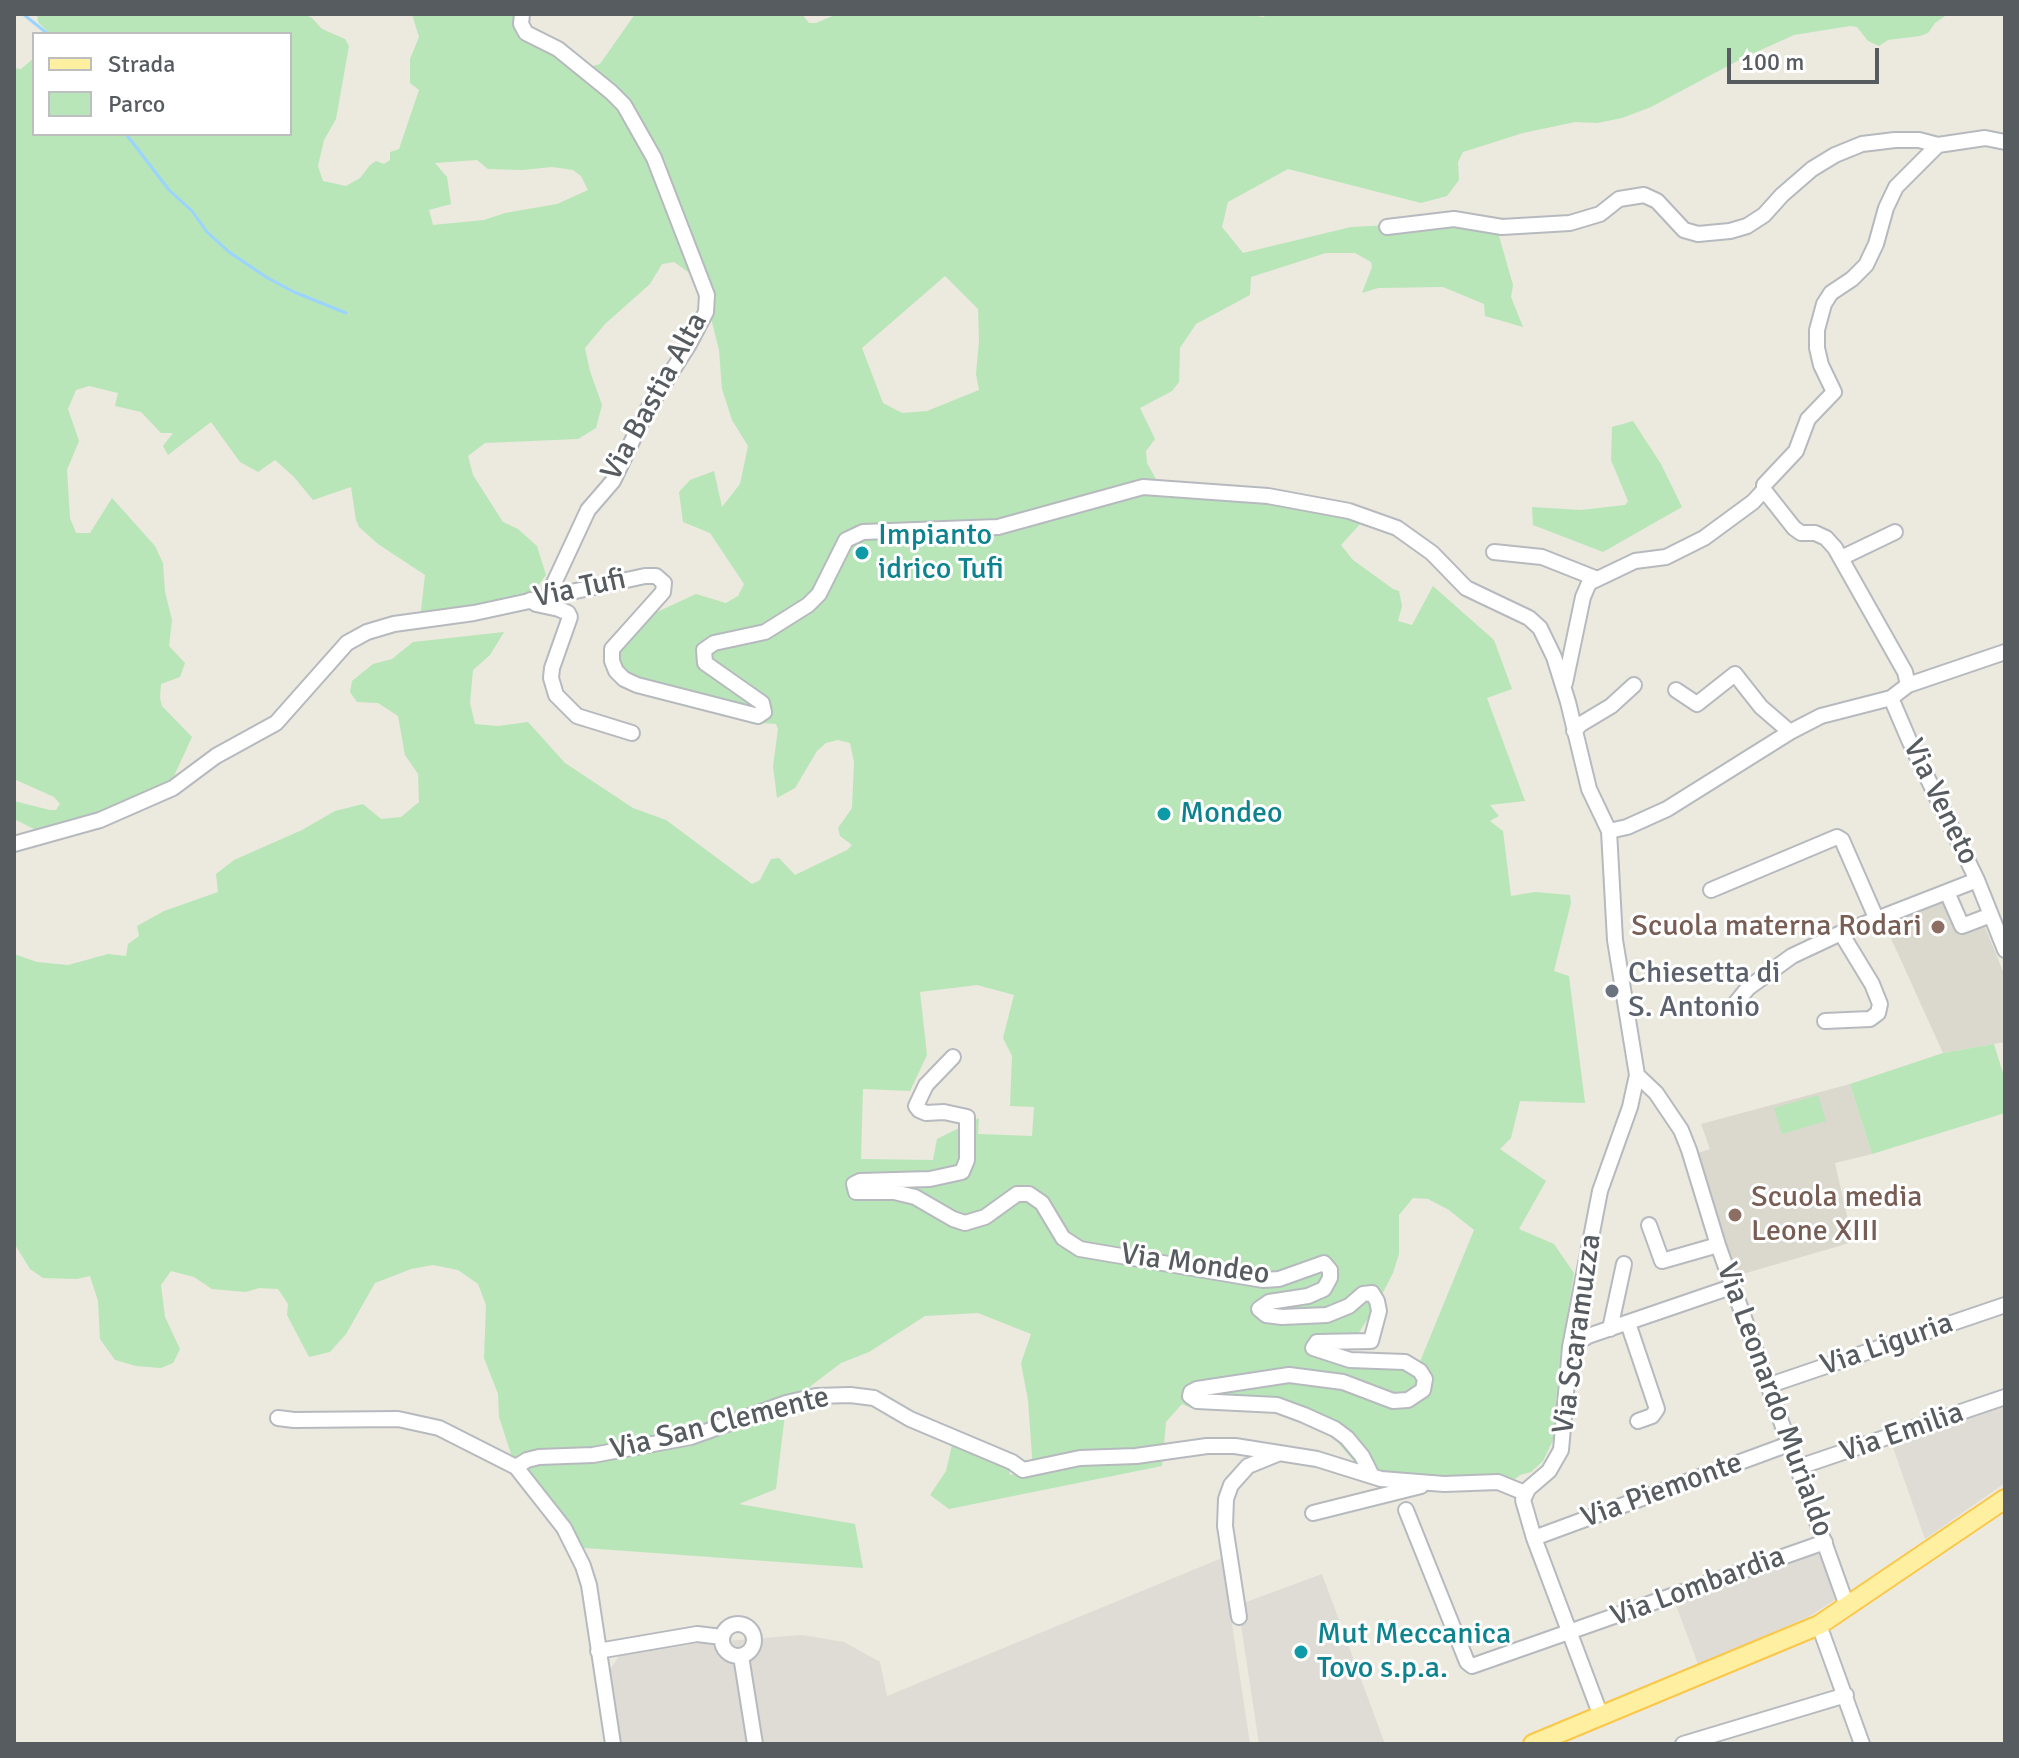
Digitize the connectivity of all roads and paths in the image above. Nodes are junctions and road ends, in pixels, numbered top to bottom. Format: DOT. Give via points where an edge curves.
graph roads {
  1 [pos="522,14"];
  2 [pos="2005,142"];
  3 [pos="1938,145"];
  4 [pos="1387,227"];
  5 [pos="1764,490"];
  6 [pos="1895,532"];
  7 [pos="1494,552"];
  8 [pos="1841,558"];
  9 [pos="1595,578"];
  10 [pos="548,596"];
  11 [pos="530,600"];
  12 [pos="2005,652"];
  13 [pos="1634,685"];
  14 [pos="1908,685"];
  15 [pos="1676,690"];
  16 [pos="1565,691"];
  17 [pos="1891,698"];
  18 [pos="1574,731"];
  19 [pos="1790,732"];
  20 [pos="632,733"];
  21 [pos="1609,831"];
  22 [pos="14,844"];
  23 [pos="1977,880"];
  24 [pos="1711,890"];
  25 [pos="1947,892"];
  26 [pos="1991,915"];
  27 [pos="1877,920"];
  28 [pos="1841,933"];
  29 [pos="2003,942"];
  30 [pos="1735,1004"];
  31 [pos="1825,1021"];
  32 [pos="953,1057"];
  33 [pos="1637,1075"];
  34 [pos="1649,1225"];
  35 [pos="1718,1245"];
  36 [pos="1624,1264"];
  37 [pos="1734,1286"];
  38 [pos="2005,1305"];
  39 [pos="1628,1323"];
  40 [pos="1610,1329"];
  41 [pos="1570,1347"];
  42 [pos="1770,1385"];
  43 [pos="2005,1397"];
  44 [pos="278,1418"];
  45 [pos="1638,1421"];
  46 [pos="1789,1444"];
  47 [pos="1280,1453"];
  48 [pos="516,1467"];
  49 [pos="1799,1467"];
  50 [pos="1371,1474"];
  51 [pos="1429,1484"];
  52 [pos="1525,1493"];
  53 [pos="2005,1499"];
  54 [pos="1406,1510"];
  55 [pos="1313,1513"];
  56 [pos="1534,1538"];
  57 [pos="1825,1542"];
  58 [pos="1847,1606"];
  59 [pos="1239,1617"];
  60 [pos="1819,1625"];
  61 [pos="1572,1632"];
  62 [pos="722,1637"];
  63 [pos="598,1651"];
  64 [pos="741,1656"];
  65 [pos="1846,1695"];
  66 [pos="1601,1716"];
  67 [pos="613,1744"];
  68 [pos="755,1744"];
  69 [pos="1533,1744"];
  70 [pos="1683,1744"];
  71 [pos="1862,1744"];
  1 -- 10 [label="street, Via Bastia Alta" via="526,33 558,49 624,105 654,158 707,295 703,318 646,412 613,481 588,510"];
  2 -- 3 [label="street" via="1985,138"];
  3 -- 4 [label="street" via="1895,140 1851,148 1812,169 1764,215 1730,231 1684,230 1657,201 1644,195 1619,199 1600,214 1570,223 1502,227 1454,219"];
  3 -- 5 [label="street" via="1893,191 1864,268 1824,304 1817,348 1834,392 1810,416 1796,451"];
  5 -- 8 [label="street" via="1794,528 1826,538"];
  5 -- 9 [label="street" via="1690,546"];
  6 -- 8 [label="street"];
  7 -- 9 [label="street" via="1542,557"];
  8 -- 14 [label="street"];
  9 -- 16 [label="street" via="1583,597"];
  10 -- 11 [label="street, Via Tufi"];
  10 -- 16 [label="street, Via Tufi" via="660,577 663,592 612,649 616,671 637,685 758,716 764,712 762,703 705,663 704,650 765,632 808,605 846,540 863,532 998,527 1143,487 1255,494 1349,511 1397,528 1432,553 1466,588 1540,628"];
  11 -- 20 [label="street" via="570,617 552,668 556,695 577,716"];
  11 -- 22 [label="street, Via Tufi" via="367,632 337,652 276,723 216,756 173,788 100,820"];
  12 -- 14 [label="street"];
  13 -- 18 [label="street"];
  14 -- 17 [label="street"];
  15 -- 19 [label="street" via="1697,704 1735,674"];
  16 -- 18 [label="street"];
  17 -- 19 [label="street" via="1821,716"];
  17 -- 23 [label="street, Via Veneto"];
  18 -- 21 [label="street" via="1589,789"];
  19 -- 21 [label="street" via="1667,809"];
  21 -- 33 [label="street" via="1615,940"];
  23 -- 25 [label="street"];
  23 -- 26 [label="street, Via Veneto"];
  24 -- 27 [label="street" via="1837,837"];
  25 -- 26 [label="street" via="1962,926"];
  25 -- 27 [label="street"];
  26 -- 29 [label="street, Via Veneto"];
  27 -- 28 [label="street"];
  28 -- 30 [label="street" via="1792,956"];
  28 -- 31 [label="street" via="1880,1004 1870,1019"];
  32 -- 50 [label="street, Via Mondeo" via="926,1085 916,1106 926,1113 967,1117 962,1172 930,1179 860,1181 854,1184 856,1192 915,1197 965,1223 985,1217 1017,1194 1029,1194 1042,1203 1063,1238 1080,1249 1263,1280 1325,1263 1330,1278 1323,1289 1259,1309 1282,1317 1327,1315 1372,1293 1379,1311 1371,1341 1317,1342 1313,1348 1350,1360 1405,1362 1420,1371 1423,1390 1408,1400 1393,1401 1343,1382 1289,1375 1197,1389 1190,1396 1197,1401 1277,1405 1304,1415 1347,1438"];
  33 -- 35 [label="street, Via Leonardo Murialdo" via="1681,1130"];
  33 -- 41 [label="street, Via Scaramuzza" via="1602,1184"];
  34 -- 35 [label="street" via="1662,1261"];
  35 -- 37 [label="street, Via Leonardo Murialdo"];
  36 -- 40 [label="street"];
  37 -- 39 [label="street"];
  37 -- 42 [label="street, Via Leonardo Murialdo"];
  38 -- 42 [label="street, Via Liguria"];
  39 -- 40 [label="street"];
  39 -- 45 [label="street" via="1657,1409"];
  40 -- 41 [label="street"];
  41 -- 52 [label="street, Via Scaramuzza" via="1561,1450 1549,1471"];
  42 -- 46 [label="street, Via Leonardo Murialdo"];
  43 -- 49 [label="street, Via Emilia"];
  44 -- 48 [label="street" via="398,1419 439,1428"];
  46 -- 49 [label="street, Via Leonardo Murialdo"];
  46 -- 56 [label="street, Via Piemonte"];
  47 -- 48 [label="street, Via San Clemente" via="1207,1446 1080,1458 1023,1470 874,1398 838,1394 786,1403 691,1437 593,1455 539,1457"];
  47 -- 50 [label="street, Via San Clemente"];
  47 -- 59 [label="street" via="1248,1466 1228,1490 1225,1526"];
  48 -- 63 [label="street" via="564,1528 583,1566"];
  49 -- 57 [label="street, Via Leonardo Murialdo"];
  50 -- 51 [label="street, Via San Clemente"];
  51 -- 52 [label="street, Via San Clemente" via="1498,1482"];
  51 -- 55 [label="street"];
  52 -- 56 [label="street" via="1523,1506"];
  53 -- 58 [label="main road"];
  54 -- 61 [label="street, Via Lombardia" via="1469,1665"];
  56 -- 61 [label="street"];
  57 -- 58 [label="street, Via Leonardo Murialdo"];
  57 -- 61 [label="street, Via Lombardia"];
  58 -- 60 [label="main road"];
  60 -- 65 [label="street"];
  60 -- 66 [label="main road"];
  61 -- 66 [label="street"];
  62 -- 63 [label="street" via="697,1634"];
  62 -- 64 [label="street" via="726,1651"];
  62 -- 64 [label="street" via="731,1625 749,1627 755,1641"];
  63 -- 67 [label="street"];
  64 -- 68 [label="street"];
  65 -- 70 [label="street"];
  65 -- 71 [label="street"];
  66 -- 69 [label="main road"];
}
